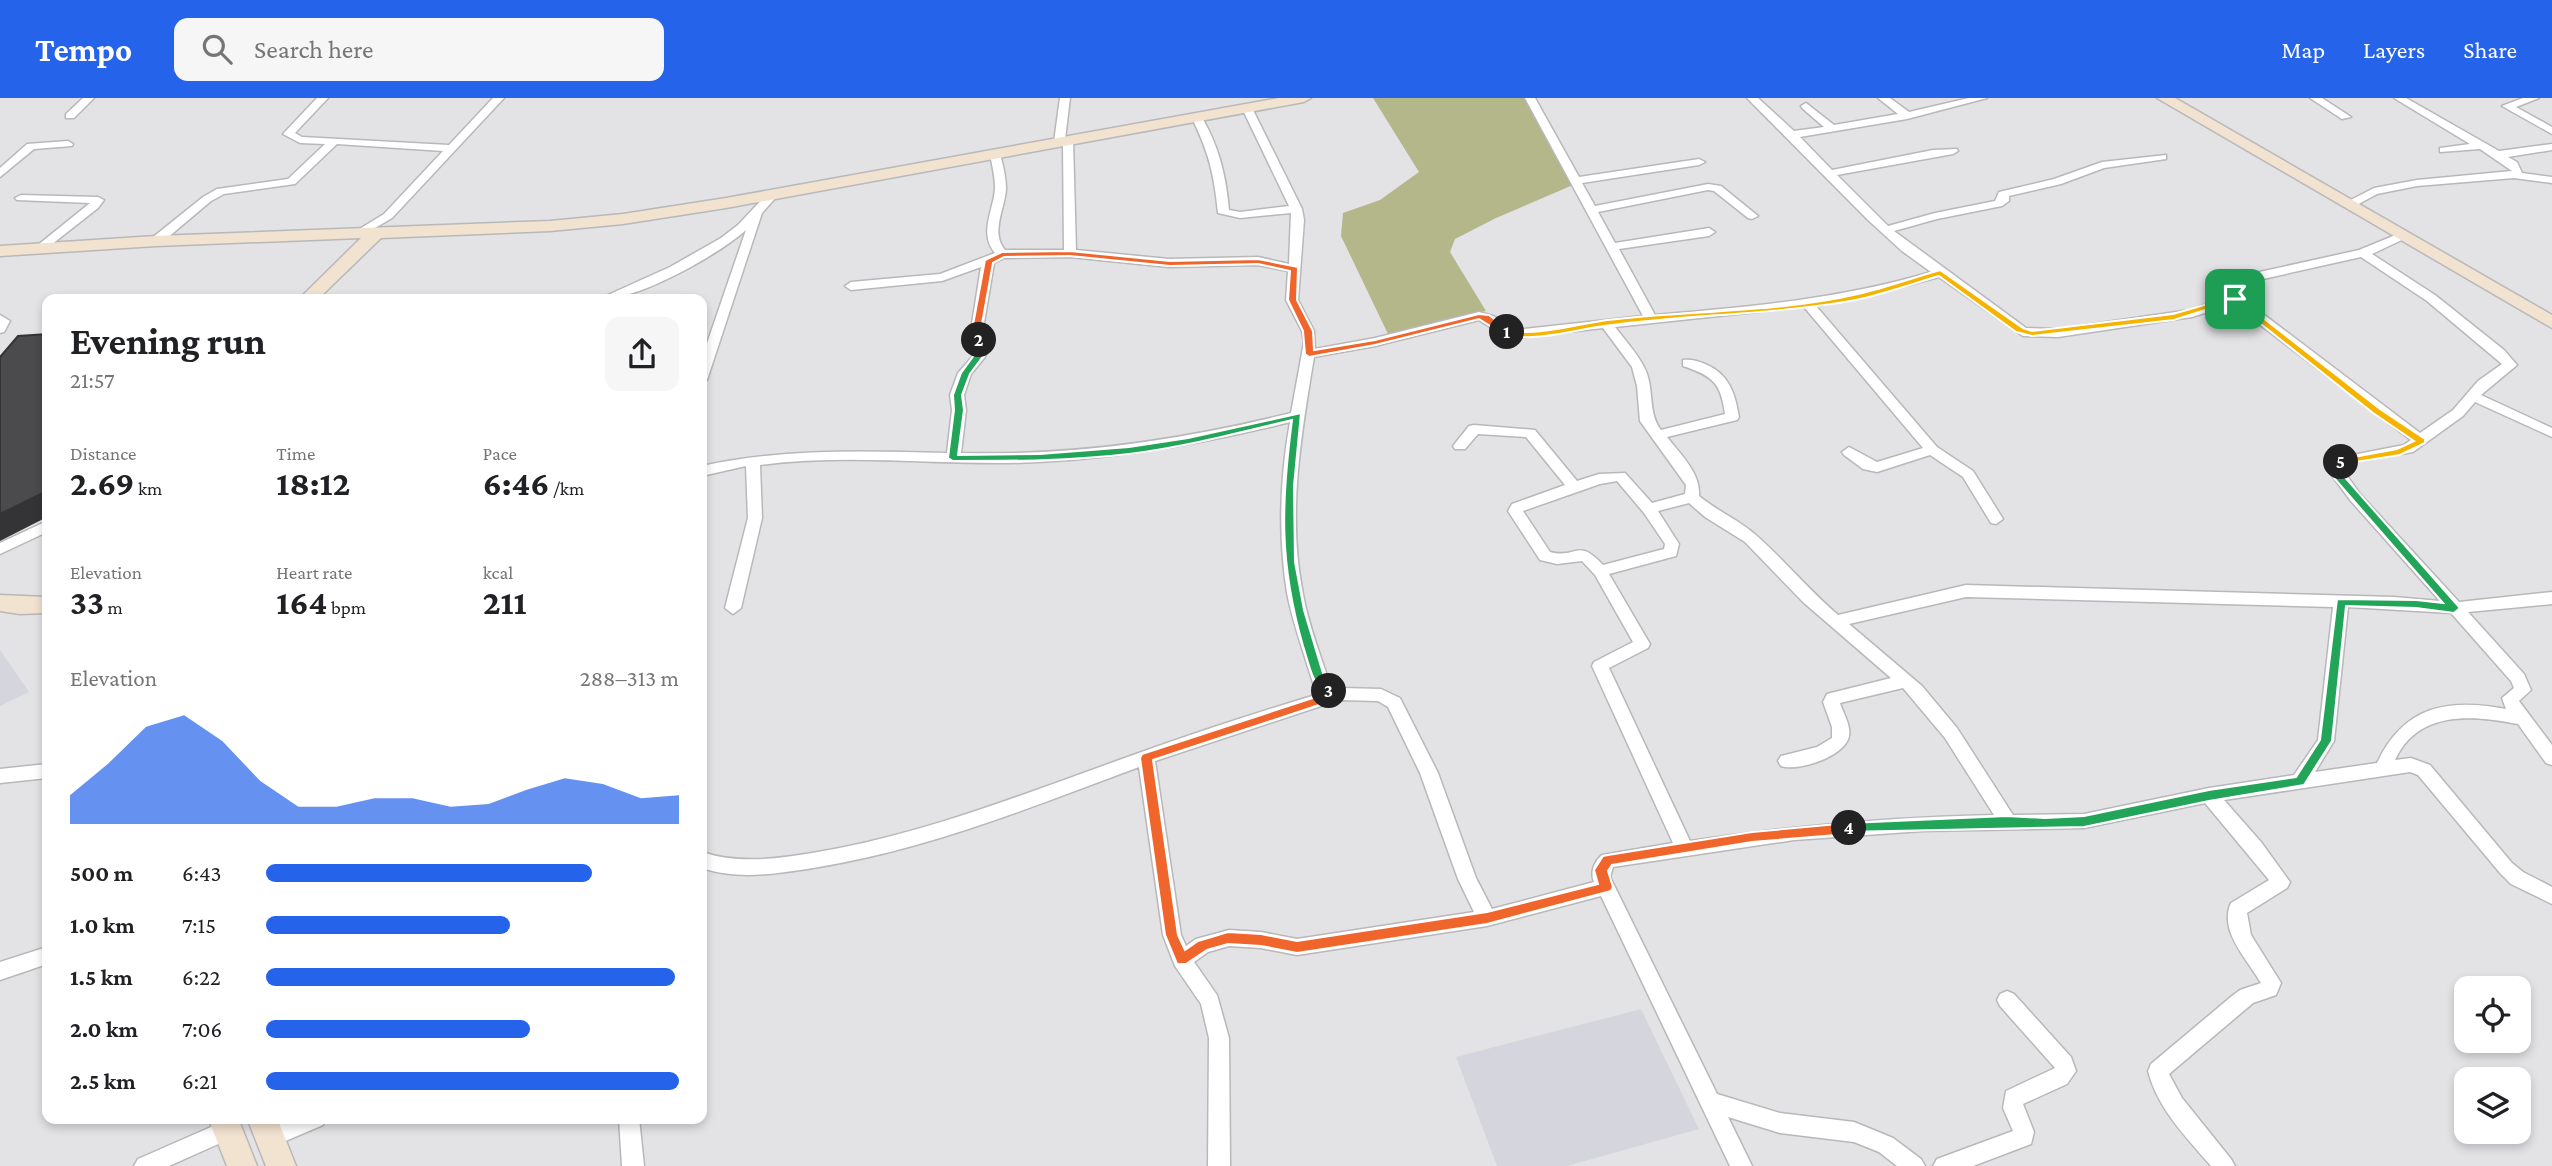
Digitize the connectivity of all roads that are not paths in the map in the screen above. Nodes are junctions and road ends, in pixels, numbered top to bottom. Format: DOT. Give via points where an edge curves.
graph roads {
  1 [pos="89,98"];
  2 [pos="323,98"];
  3 [pos="499,98"];
  4 [pos="1065,98"];
  5 [pos="1304,98"];
  6 [pos="1530,98"];
  7 [pos="1752,98"];
  8 [pos="1883,98"];
  9 [pos="1980,98"];
  10 [pos="2164,98"];
  11 [pos="2315,98"];
  12 [pos="2399,98"];
  13 [pos="2534,98"];
  14 [pos="1807,106"];
  15 [pos="1247,108"];
  16 [pos="70,116"];
  17 [pos="1907,116"];
  18 [pos="2346,117"];
  19 [pos="1197,118"];
  20 [pos="1834,130"];
  21 [pos="2552,131"];
  22 [pos="1792,135"];
  23 [pos="334,141"];
  24 [pos="1064,141"];
  25 [pos="68,144"];
  26 [pos="2480,146"];
  27 [pos="2552,147"];
  28 [pos="452,148"];
  29 [pos="2444,150"];
  30 [pos="1953,152"];
  31 [pos="995,154"];
  32 [pos="2496,155"];
  33 [pos="2162,157"];
  34 [pos="1699,163"];
  35 [pos="0,174"];
  36 [pos="1828,174"];
  37 [pos="2514,175"];
  38 [pos="2552,180"];
  39 [pos="1575,181"];
  40 [pos="772,195"];
  41 [pos="21,198"];
  42 [pos="2349,205"];
  43 [pos="759,208"];
  44 [pos="1296,209"];
  45 [pos="1591,210"];
  46 [pos="388,216"];
  47 [pos="1752,216"];
  48 [pos="1886,230"];
  49 [pos="368,232"];
  50 [pos="1709,232"];
  51 [pos="2402,236"];
  52 [pos="156,241"];
  53 [pos="1612,247"];
  54 [pos="42,248"];
  55 [pos="0,251"];
  56 [pos="1070,253"];
  57 [pos="2363,253"];
  58 [pos="1002,254"];
  59 [pos="988,261"];
  60 [pos="1295,269"];
  61 [pos="1940,273"];
  62 [pos="851,286"];
  63 [pos="297,294"];
  64 [pos="312,294"];
  65 [pos="623,294"];
  66 [pos="2235,299"];
  67 [pos="1809,304"];
  68 [pos="0,319"];
  69 [pos="1651,319"];
  70 [pos="1606,323"];
  71 [pos="2552,323"];
  72 [pos="0,329"];
  73 [pos="1309,354"];
  74 [pos="707,362"];
  75 [pos="1688,363"];
  76 [pos="2473,396"];
  77 [pos="1297,416"];
  78 [pos="2552,433"];
  79 [pos="1657,435"];
  80 [pos="2422,441"];
  81 [pos="1460,446"];
  82 [pos="1932,450"];
  83 [pos="1849,452"];
  84 [pos="953,458"];
  85 [pos="753,462"];
  86 [pos="707,470"];
  87 [pos="1574,487"];
  88 [pos="1692,496"];
  89 [pos="1648,509"];
  90 [pos="1996,519"];
  91 [pos="42,528"];
  92 [pos="0,549"];
  93 [pos="1600,571"];
  94 [pos="2552,598"];
  95 [pos="2341,602"];
  96 [pos="0,603"];
  97 [pos="42,605"];
  98 [pos="733,608"];
  99 [pos="2454,608"];
  100 [pos="1836,621"];
  101 [pos="1906,681"];
  102 [pos="1339,694"];
  103 [pos="2523,719"];
  104 [pos="1146,758"];
  105 [pos="2552,758"];
  106 [pos="1787,761"];
  107 [pos="2384,768"];
  108 [pos="42,772"];
  109 [pos="0,776"];
  110 [pos="2299,782"];
  111 [pos="2209,795"];
  112 [pos="2007,821"];
  113 [pos="1684,847"];
  114 [pos="707,861"];
  115 [pos="1606,887"];
  116 [pos="2552,896"];
  117 [pos="1487,918"];
  118 [pos="42,958"];
  119 [pos="1182,960"];
  120 [pos="0,971"];
  121 [pos="2007,1000"];
  122 [pos="1710,1102"];
  123 [pos="225,1124"];
  124 [pos="286,1124"];
  125 [pos="629,1124"];
  126 [pos="266,1128"];
  127 [pos="145,1166"];
  128 [pos="242,1166"];
  129 [pos="281,1166"];
  130 [pos="632,1166"];
  131 [pos="1219,1166"];
  132 [pos="1741,1166"];
  133 [pos="1914,1166"];
  134 [pos="1944,1166"];
  135 [pos="2224,1166"];
  1 -- 16 [label="street"];
  2 -- 23 [label="street" via="288,134"];
  3 -- 28 [label="street"];
  4 -- 24 [label="street"];
  5 -- 15 [label="main road"];
  6 -- 39 [label="street"];
  7 -- 22 [label="street"];
  8 -- 17 [label="street"];
  9 -- 17 [label="street"];
  10 -- 42 [label="main road"];
  11 -- 18 [label="street"];
  12 -- 26 [label="street"];
  13 -- 21 [label="street" via="2507,106"];
  14 -- 20 [label="street"];
  15 -- 19 [label="main road"];
  15 -- 44 [label="street"];
  17 -- 20 [label="street"];
  19 -- 24 [label="main road"];
  19 -- 44 [label="street" via="1220,174 1224,213"];
  20 -- 22 [label="street"];
  22 -- 36 [label="street"];
  23 -- 28 [label="street"];
  23 -- 52 [label="street" via="291,182 221,191"];
  24 -- 31 [label="main road"];
  24 -- 56 [label="street"];
  25 -- 35 [label="street" via="31,146"];
  26 -- 29 [label="street"];
  26 -- 32 [label="street"];
  27 -- 32 [label="street"];
  28 -- 46 [label="street"];
  30 -- 36 [label="street"];
  31 -- 40 [label="main road"];
  31 -- 58 [label="street" via="1000,190 992,237"];
  32 -- 37 [label="street" via="2517,169"];
  33 -- 48 [label="street" via="2088,168 2056,182 2003,194 1998,204"];
  34 -- 39 [label="street"];
  36 -- 48 [label="street"];
  37 -- 38 [label="street"];
  37 -- 42 [label="street" via="2399,186 2366,193"];
  39 -- 45 [label="street"];
  40 -- 43 [label="street"];
  40 -- 49 [label="main road" via="585,223"];
  41 -- 54 [label="street" via="98,200"];
  42 -- 51 [label="main road"];
  43 -- 65 [label="street" via="738,230"];
  43 -- 74 [label="street"];
  44 -- 60 [label="street"];
  45 -- 47 [label="street" via="1708,187 1717,188"];
  45 -- 53 [label="street"];
  46 -- 49 [label="street"];
  46 -- 49 [label="street" via="387,223"];
  48 -- 61 [label="street"];
  49 -- 52 [label="main road"];
  49 -- 63 [label="main road"];
  49 -- 64 [label="main road"];
  50 -- 53 [label="street"];
  51 -- 57 [label="street"];
  51 -- 71 [label="main road"];
  52 -- 54 [label="main road"];
  53 -- 69 [label="street"];
  54 -- 55 [label="main road"];
  56 -- 58 [label="street"];
  56 -- 60 [label="street" via="1170,263 1258,261"];
  57 -- 66 [label="street" via="2259,276 2248,281"];
  57 -- 76 [label="street" via="2417,288 2509,362"];
  58 -- 59 [label="street"];
  59 -- 62 [label="street" via="942,277"];
  59 -- 84 [label="street" via="976,336 983,344 982,351 965,373 957,395"];
  60 -- 73 [label="street" via="1292,300 1308,331"];
  61 -- 66 [label="street" via="2032,334 2174,317"];
  61 -- 67 [label="street" via="1858,297"];
  66 -- 80 [label="street"];
  67 -- 69 [label="street"];
  67 -- 82 [label="street"];
  68 -- 72 [label="street" via="4,321"];
  69 -- 70 [label="street"];
  70 -- 73 [label="street" via="1514,335 1479,316"];
  70 -- 79 [label="street" via="1638,367 1644,386 1644,415"];
  73 -- 77 [label="street"];
  75 -- 79 [label="street" via="1709,369 1725,383 1732,417"];
  76 -- 78 [label="street"];
  76 -- 80 [label="street"];
  77 -- 84 [label="street" via="1129,451"];
  77 -- 102 [label="street" via="1289,486 1290,562 1298,610 1320,682"];
  79 -- 88 [label="street" via="1688,475"];
  80 -- 99 [label="street" via="2400,452 2342,461 2335,470"];
  81 -- 87 [label="street" via="1474,429 1530,433"];
  82 -- 83 [label="street" via="1877,467"];
  82 -- 90 [label="street" via="1968,474"];
  84 -- 85 [label="street" via="830,456"];
  85 -- 86 [label="street"];
  85 -- 98 [label="street" via="755,518"];
  87 -- 89 [label="street" via="1620,476"];
  87 -- 93 [label="street" via="1515,511 1545,556 1585,555"];
  88 -- 89 [label="street"];
  88 -- 100 [label="street" via="1750,537"];
  89 -- 93 [label="street" via="1673,550"];
  91 -- 92 [label="street"];
  93 -- 113 [label="street" via="1642,644 1600,668"];
  94 -- 99 [label="street"];
  95 -- 99 [label="street"];
  95 -- 100 [label="street" via="1966,591"];
  95 -- 110 [label="street" via="2326,741"];
  96 -- 97 [label="main road"];
  99 -- 103 [label="street" via="2522,684 2523,690 2510,698"];
  100 -- 101 [label="street"];
  101 -- 106 [label="street" via="1833,698 1841,734 1838,741 1826,751"];
  101 -- 112 [label="street" via="1951,733"];
  102 -- 104 [label="street"];
  102 -- 117 [label="street" via="1381,695 1398,709"];
  103 -- 105 [label="street"];
  103 -- 107 [label="street" via="2477,712 2436,714 2400,734"];
  104 -- 114 [label="street" via="907,842 764,867"];
  104 -- 119 [label="street" via="1171,935"];
  107 -- 110 [label="street"];
  107 -- 116 [label="street" via="2411,765 2424,770 2516,878"];
  108 -- 109 [label="street"];
  110 -- 111 [label="street"];
  111 -- 112 [label="street" via="2084,821"];
  111 -- 135 [label="street" via="2280,882 2238,909 2236,921 2272,983 2269,989 2239,1002 2158,1071 2161,1085"];
  112 -- 113 [label="street" via="1818,831"];
  113 -- 115 [label="street" via="1608,860 1601,870"];
  115 -- 117 [label="street"];
  115 -- 122 [label="street"];
  117 -- 119 [label="street" via="1297,947 1228,938 1203,945"];
  118 -- 120 [label="street"];
  119 -- 131 [label="street" via="1210,1000 1219,1038"];
  121 -- 134 [label="street" via="2066,1071 2013,1098 2024,1137"];
  122 -- 132 [label="street"];
  122 -- 133 [label="street" via="1780,1123 1854,1132 1886,1145"];
  123 -- 127 [label="street"];
  123 -- 128 [label="main road"];
  124 -- 126 [label="street"];
  125 -- 130 [label="street"];
  126 -- 129 [label="main road"];
}
